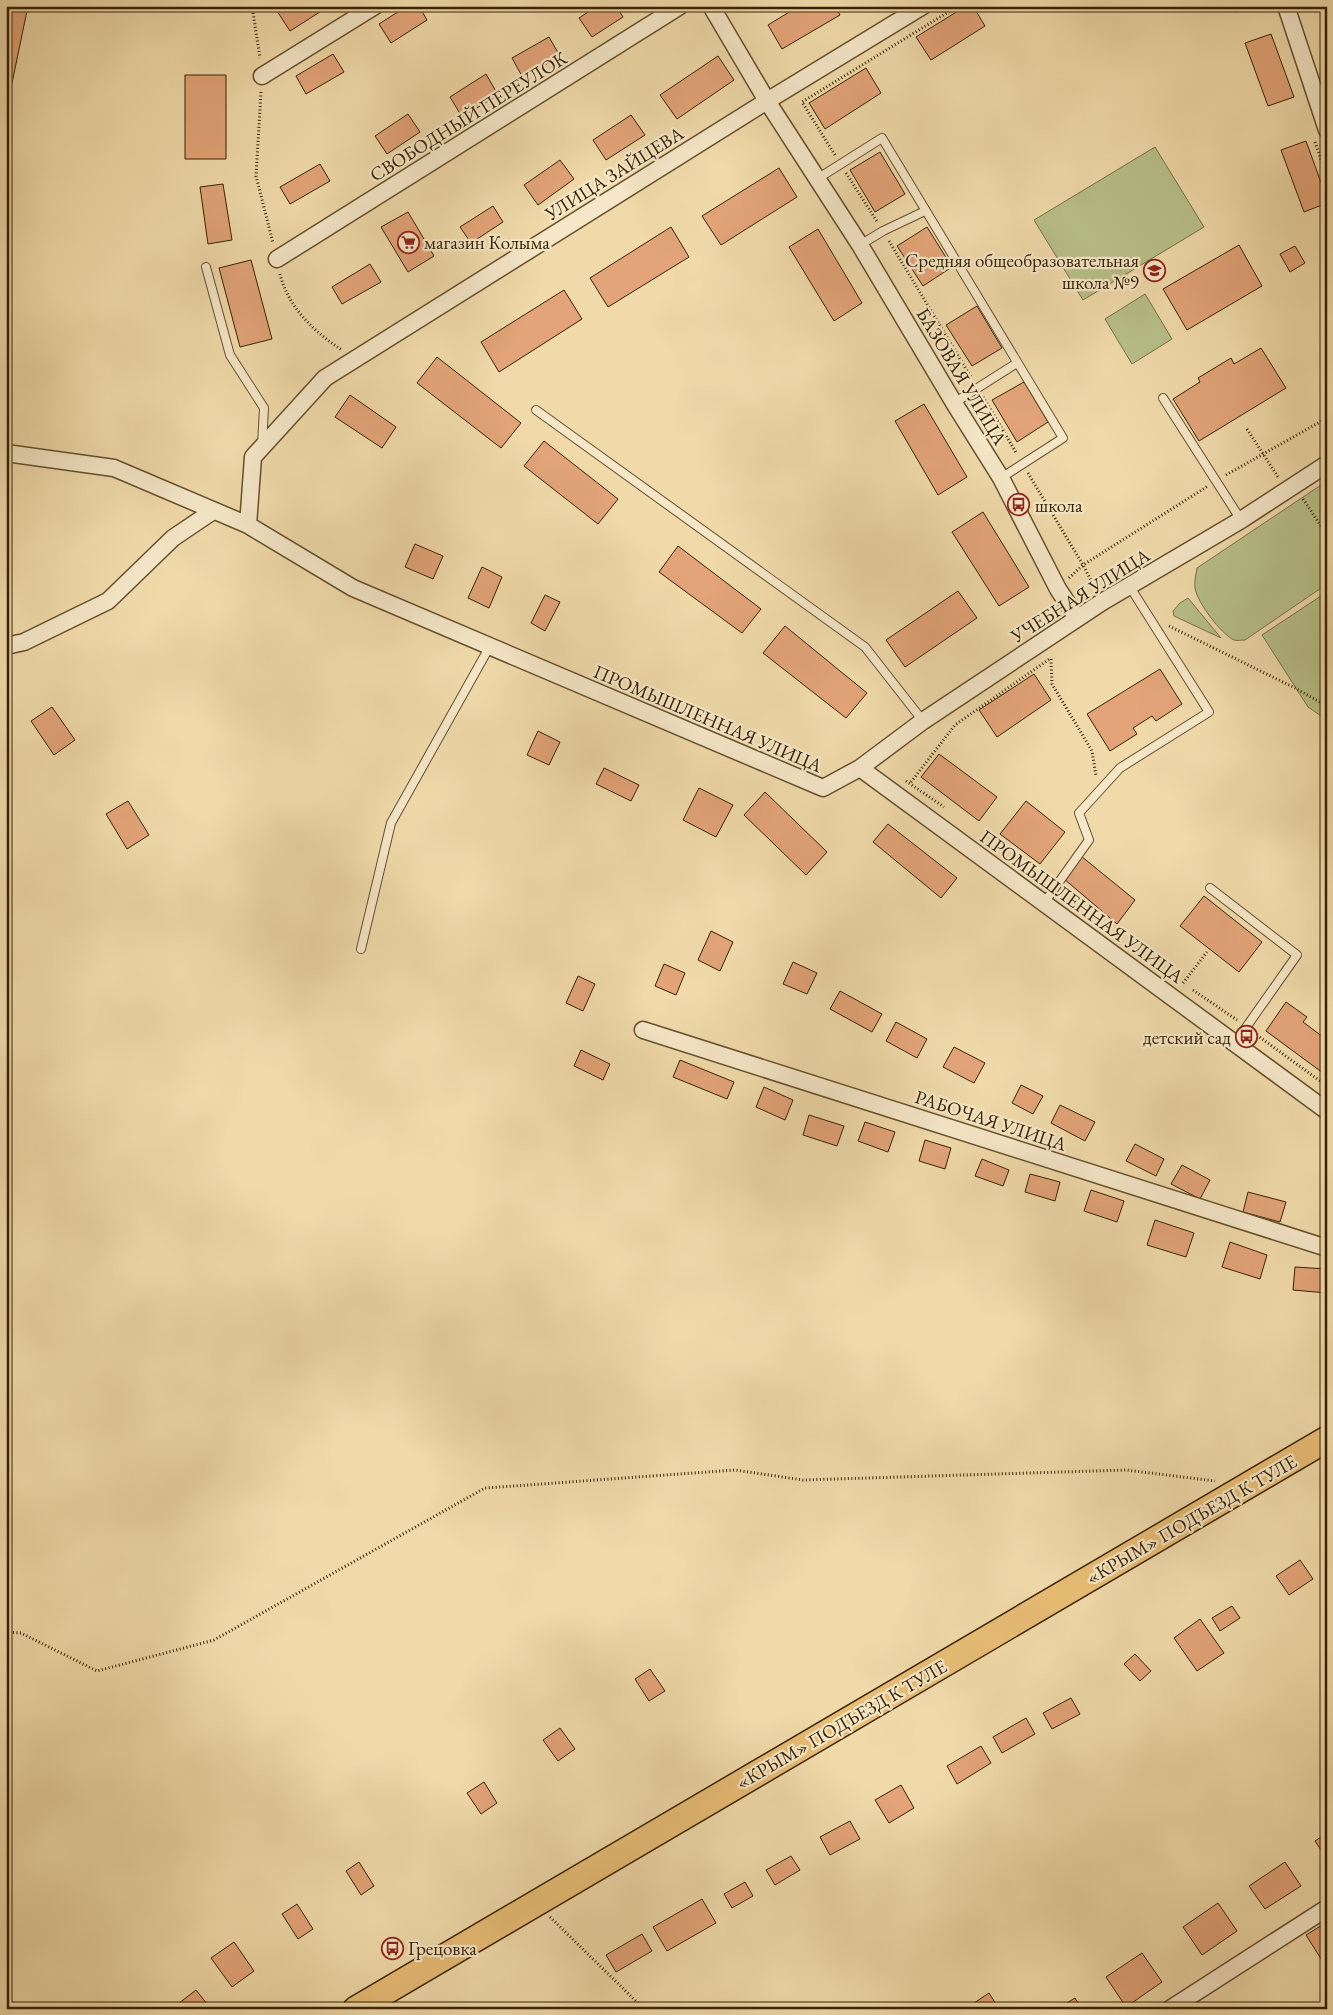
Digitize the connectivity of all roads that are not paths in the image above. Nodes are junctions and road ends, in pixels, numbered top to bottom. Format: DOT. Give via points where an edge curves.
graph roads {
  1 [pos="375,6"];
  2 [pos="680,6"];
  3 [pos="711,6"];
  4 [pos="923,6"];
  5 [pos="1286,6"];
  6 [pos="262,76"];
  7 [pos="767,100"];
  8 [pos="1327,130"];
  9 [pos="817,178"];
  10 [pos="925,211"];
  11 [pos="860,245"];
  12 [pos="276,259"];
  13 [pos="206,267"];
  14 [pos="1017,363"];
  15 [pos="1163,398"];
  16 [pos="954,403"];
  17 [pos="536,410"];
  18 [pos="262,447"];
  19 [pos="6,453"];
  20 [pos="1327,464"];
  21 [pos="1000,478"];
  22 [pos="213,511"];
  23 [pos="1241,520"];
  24 [pos="248,526"];
  25 [pos="1130,587"];
  26 [pos="1076,618"];
  27 [pos="6,646"];
  28 [pos="490,646"];
  29 [pos="923,721"];
  30 [pos="860,768"];
  31 [pos="1210,888"];
  32 [pos="1044,903"];
  33 [pos="361,949"];
  34 [pos="643,1030"];
  35 [pos="1235,1043"];
  36 [pos="1327,1111"];
  37 [pos="1327,1248"];
  38 [pos="1327,1439"];
  39 [pos="1327,1908"];
  40 [pos="356,2009"];
  41 [pos="1170,2009"];
  1 -- 6 [label="street"];
  2 -- 12 [label="street, СВОБОДНЫЙ ПЕРЕУЛОК"];
  3 -- 7 [label="street, БАЗОВАЯ УЛИЦА"];
  4 -- 7 [label="street, УЛИЦА ЗАЙЦЕВА"];
  5 -- 8 [label="street"];
  7 -- 9 [label="street, БАЗОВАЯ УЛИЦА"];
  7 -- 18 [label="street, УЛИЦА ЗАЙЦЕВА" via="325,378"];
  9 -- 10 [label="lane" via="882,138"];
  9 -- 11 [label="street, БАЗОВАЯ УЛИЦА"];
  10 -- 11 [label="lane"];
  10 -- 14 [label="lane"];
  11 -- 16 [label="street, БАЗОВАЯ УЛИЦА"];
  13 -- 18 [label="lane" via="230,355 264,408"];
  14 -- 16 [label="lane"];
  14 -- 21 [label="lane" via="1063,438"];
  15 -- 23 [label="lane"];
  16 -- 21 [label="street, БАЗОВАЯ УЛИЦА"];
  17 -- 29 [label="lane" via="865,647"];
  18 -- 24 [label="street, УЛИЦА ЗАЙЦЕВА" via="253,457"];
  19 -- 22 [label="street, ПРОМЫШЛЕННАЯ УЛИЦА" via="114,468"];
  20 -- 23 [label="street, УЧЕБНАЯ УЛИЦА"];
  21 -- 26 [label="street, БАЗОВАЯ УЛИЦА"];
  22 -- 24 [label="street, ПРОМЫШЛЕННАЯ УЛИЦА"];
  22 -- 27 [label="street" via="173,538 108,601 24,642"];
  23 -- 25 [label="street, УЧЕБНАЯ УЛИЦА"];
  24 -- 28 [label="street, ПРОМЫШЛЕННАЯ УЛИЦА" via="353,588"];
  25 -- 26 [label="street, УЧЕБНАЯ УЛИЦА"];
  25 -- 32 [label="lane" via="1209,712 1120,768 1079,814 1089,840"];
  26 -- 29 [label="street, УЧЕБНАЯ УЛИЦА"];
  28 -- 30 [label="street, ПРОМЫШЛЕННАЯ УЛИЦА" via="823,788"];
  28 -- 33 [label="lane" via="391,823"];
  29 -- 30 [label="street, УЧЕБНАЯ УЛИЦА"];
  30 -- 32 [label="street, ПРОМЫШЛЕННАЯ УЛИЦА"];
  31 -- 35 [label="lane" via="1297,955"];
  32 -- 35 [label="street, ПРОМЫШЛЕННАЯ УЛИЦА"];
  34 -- 37 [label="street, РАБОЧАЯ УЛИЦА"];
  35 -- 36 [label="street, ПРОМЫШЛЕННАЯ УЛИЦА"];
  38 -- 40 [label="main road, «КРЫМ» ПОДЪЕЗД К ТУЛЕ"];
  39 -- 41 [label="street"];
}
